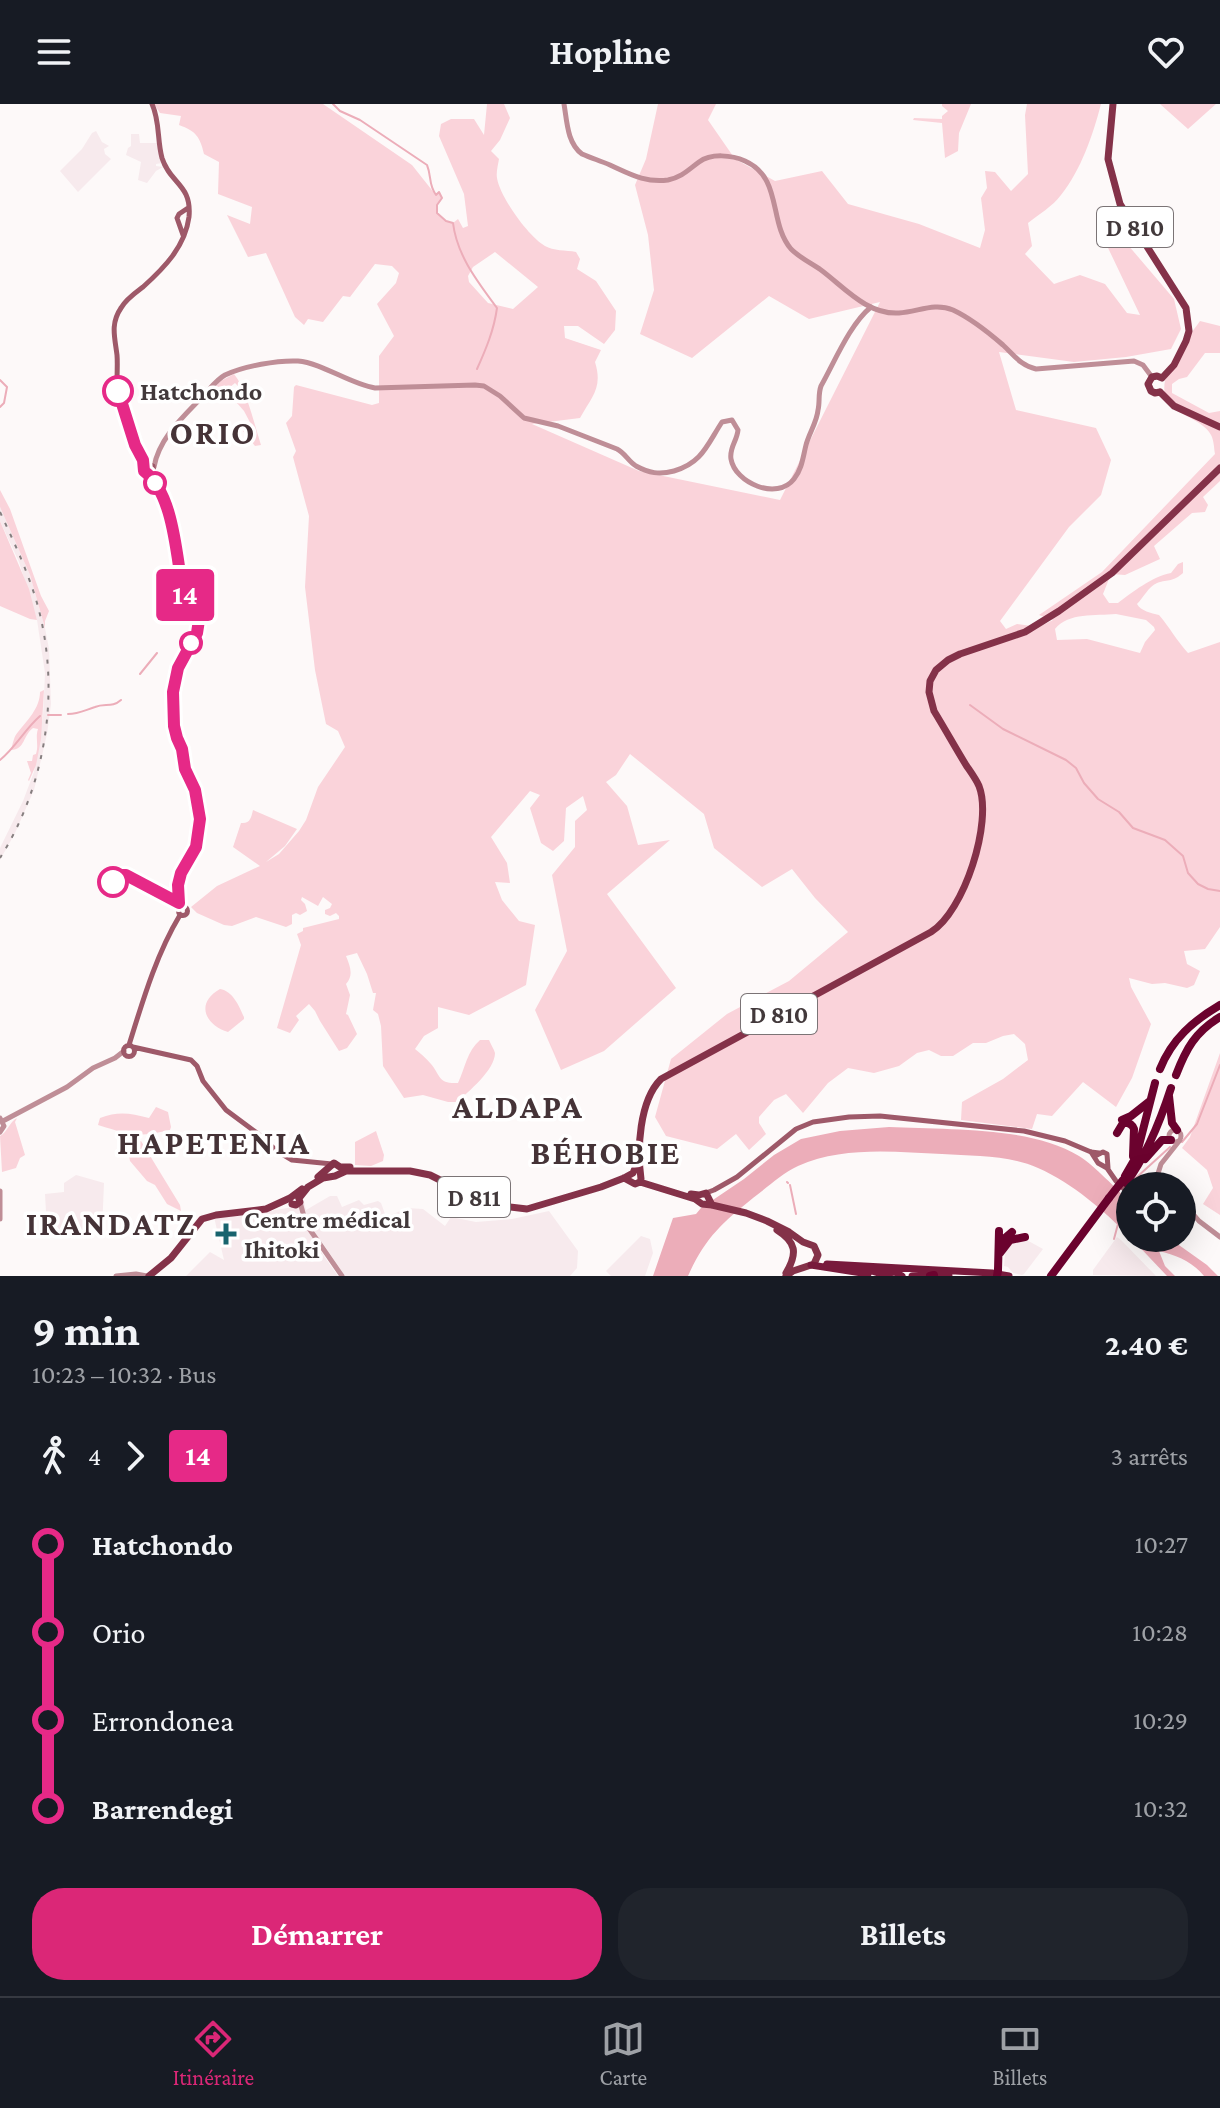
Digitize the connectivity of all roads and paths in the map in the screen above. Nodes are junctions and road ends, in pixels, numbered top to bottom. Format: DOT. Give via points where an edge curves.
graph roads {
  1 [pos="152,104"];
  2 [pos="564,104"];
  3 [pos="1113,104"];
  4 [pos="871,307"];
  5 [pos="1152,377"];
  6 [pos="1162,378"];
  7 [pos="1160,392"];
  8 [pos="1220,427"];
  9 [pos="149,467"];
  10 [pos="1220,468"];
  11 [pos="195,611"];
  12 [pos="199,620"];
  13 [pos="1220,1005"];
  14 [pos="1220,1017"];
  15 [pos="130,1049"];
  16 [pos="1160,1069"];
  17 [pos="1176,1075"];
  18 [pos="1155,1083"];
  19 [pos="1151,1100"];
  20 [pos="2,1120"];
  21 [pos="1177,1130"];
  22 [pos="0,1132"];
  23 [pos="1174,1140"];
  24 [pos="1098,1156"];
  25 [pos="1106,1162"];
  26 [pos="1136,1165"];
  27 [pos="332,1168"];
  28 [pos="1159,1172"];
  29 [pos="635,1178"];
  30 [pos="1116,1181"];
  31 [pos="0,1191"];
  32 [pos="708,1199"];
  33 [pos="295,1200"];
  34 [pos="738,1212"];
  35 [pos="1196,1217"];
  36 [pos="0,1219"];
  37 [pos="999,1231"];
  38 [pos="1012,1232"];
  39 [pos="1025,1237"];
  40 [pos="1220,1237"];
  41 [pos="803,1242"];
  42 [pos="999,1243"];
  43 [pos="793,1254"];
  44 [pos="817,1257"];
  45 [pos="998,1257"];
  46 [pos="827,1264"];
  47 [pos="808,1266"];
  48 [pos="919,1269"];
  49 [pos="998,1273"];
  50 [pos="132,1275"];
  51 [pos="887,1275"];
  52 [pos="900,1275"];
  53 [pos="116,1276"];
  54 [pos="148,1276"];
  55 [pos="342,1276"];
  56 [pos="785,1276"];
  57 [pos="874,1276"];
  58 [pos="912,1276"];
  59 [pos="932,1276"];
  60 [pos="949,1276"];
  61 [pos="1009,1276"];
  62 [pos="1053,1276"];
  1 -- 9 [label="main road" via="163,160 184,188 189,208 183,236 168,264 127,300 114,322 120,403"];
  2 -- 4 [label="street" via="575,148 642,180 680,177 718,156 755,166 770,184 788,245"];
  3 -- 6 [label="main road, D 810" via="1108,159 1120,204 1186,308 1186,341"];
  4 -- 5 [label="street" via="890,313 934,306 954,311 1028,368 1134,361"];
  4 -- 9 [label="street" via="853,327 819,390 802,465 793,481 782,487 757,486 736,473 730,451 738,430 732,420 722,422 692,465 652,473 617,449 524,418 478,385 375,388 300,361 252,366 219,379 170,432"];
  5 -- 6 [label="main road"];
  5 -- 7 [label="main road" via="1149,389"];
  6 -- 7 [label="main road" via="1165,386"];
  7 -- 8 [label="main road" via="1174,406"];
  9 -- 11 [label="main road" via="167,507 182,586"];
  10 -- 29 [label="main road, D 810" via="1112,573 1059,611 1025,632 960,654 936,670 930,701 982,798 973,852 950,914 937,929 661,1079 646,1107"];
  11 -- 12 [label="main road"];
  11 -- 12 [label="main road" via="206,612"];
  12 -- 15 [label="main road" via="173,692 177,738 200,813 196,847 178,885 179,903 188,911 180,915 156,963"];
  13 -- 16 [label="highway" via="1179,1036"];
  14 -- 17 [label="highway" via="1192,1040"];
  15 -- 20 [label="street"];
  15 -- 27 [label="main road" via="194,1065 226,1110 277,1151 292,1160"];
  18 -- 19 [label="highway"];
  19 -- 26 [label="highway"];
  19 -- 26 [label="highway" via="1121,1120 1116,1129 1123,1123 1133,1128"];
  20 -- 22 [label="street"];
  21 -- 23 [label="street" via="1181,1134"];
  21 -- 23 [label="street" via="1170,1132"];
  21 -- 26 [label="highway" via="1170,1091 1153,1138"];
  23 -- 26 [label="highway" via="1162,1140"];
  23 -- 28 [label="street"];
  24 -- 25 [label="main road" via="1098,1163"];
  24 -- 25 [label="main road" via="1106,1153"];
  24 -- 32 [label="main road" via="1024,1131 849,1117 796,1129"];
  25 -- 30 [label="main road"];
  26 -- 62 [label="highway, bridge"];
  27 -- 29 [label="main road, D 811" via="424,1173 516,1209"];
  27 -- 33 [label="main road"];
  29 -- 32 [label="main road"];
  31 -- 36 [label="street"];
  32 -- 34 [label="main road"];
  33 -- 54 [label="main road" via="210,1216"];
  33 -- 55 [label="street"];
  34 -- 41 [label="main road" via="778,1226"];
  34 -- 43 [label="main road" via="787,1237"];
  35 -- 40 [label="street"];
  37 -- 42 [label="highway"];
  38 -- 42 [label="highway"];
  39 -- 45 [label="highway" via="1010,1240"];
  41 -- 43 [label="main road"];
  41 -- 44 [label="main road" via="814,1246"];
  42 -- 45 [label="highway"];
  43 -- 47 [label="main road" via="797,1264"];
  43 -- 56 [label="main road"];
  44 -- 46 [label="highway"];
  44 -- 47 [label="main road"];
  45 -- 49 [label="highway"];
  46 -- 48 [label="highway"];
  46 -- 51 [label="highway"];
  47 -- 56 [label="main road"];
  47 -- 57 [label="highway"];
  48 -- 52 [label="highway"];
  48 -- 61 [label="highway"];
  50 -- 53 [label="street"];
  50 -- 54 [label="street"];
  51 -- 52 [label="highway"];
  58 -- 59 [label="highway"];
  59 -- 60 [label="highway"];
}
